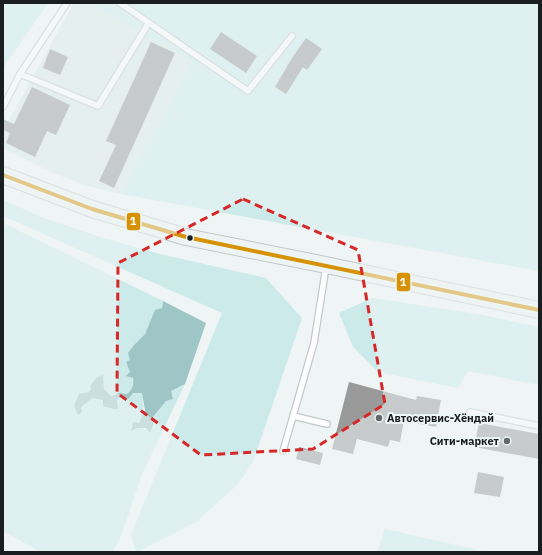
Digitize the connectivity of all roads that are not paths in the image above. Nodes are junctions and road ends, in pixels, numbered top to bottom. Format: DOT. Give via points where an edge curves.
graph roads {
  1 [pos="68,3"];
  2 [pos="120,3"];
  3 [pos="148,24"];
  4 [pos="292,36"];
  5 [pos="20,74"];
  6 [pos="3,107"];
  7 [pos="3,175"];
  8 [pos="326,265"];
  9 [pos="539,310"];
  10 [pos="470,412"];
  11 [pos="293,416"];
  12 [pos="327,424"];
  13 [pos="539,426"];
  14 [pos="283,451"];
  1 -- 5 [label="lane"];
  2 -- 3 [label="lane"];
  3 -- 4 [label="lane" via="248,91"];
  3 -- 5 [label="lane" via="98,106"];
  5 -- 6 [label="lane"];
  7 -- 8 [label="main road" via="92,209 151,228"];
  8 -- 9 [label="main road"];
  8 -- 11 [label="lane" via="314,343"];
  10 -- 13 [label="lane"];
  11 -- 12 [label="lane"];
  11 -- 14 [label="lane"];
}
